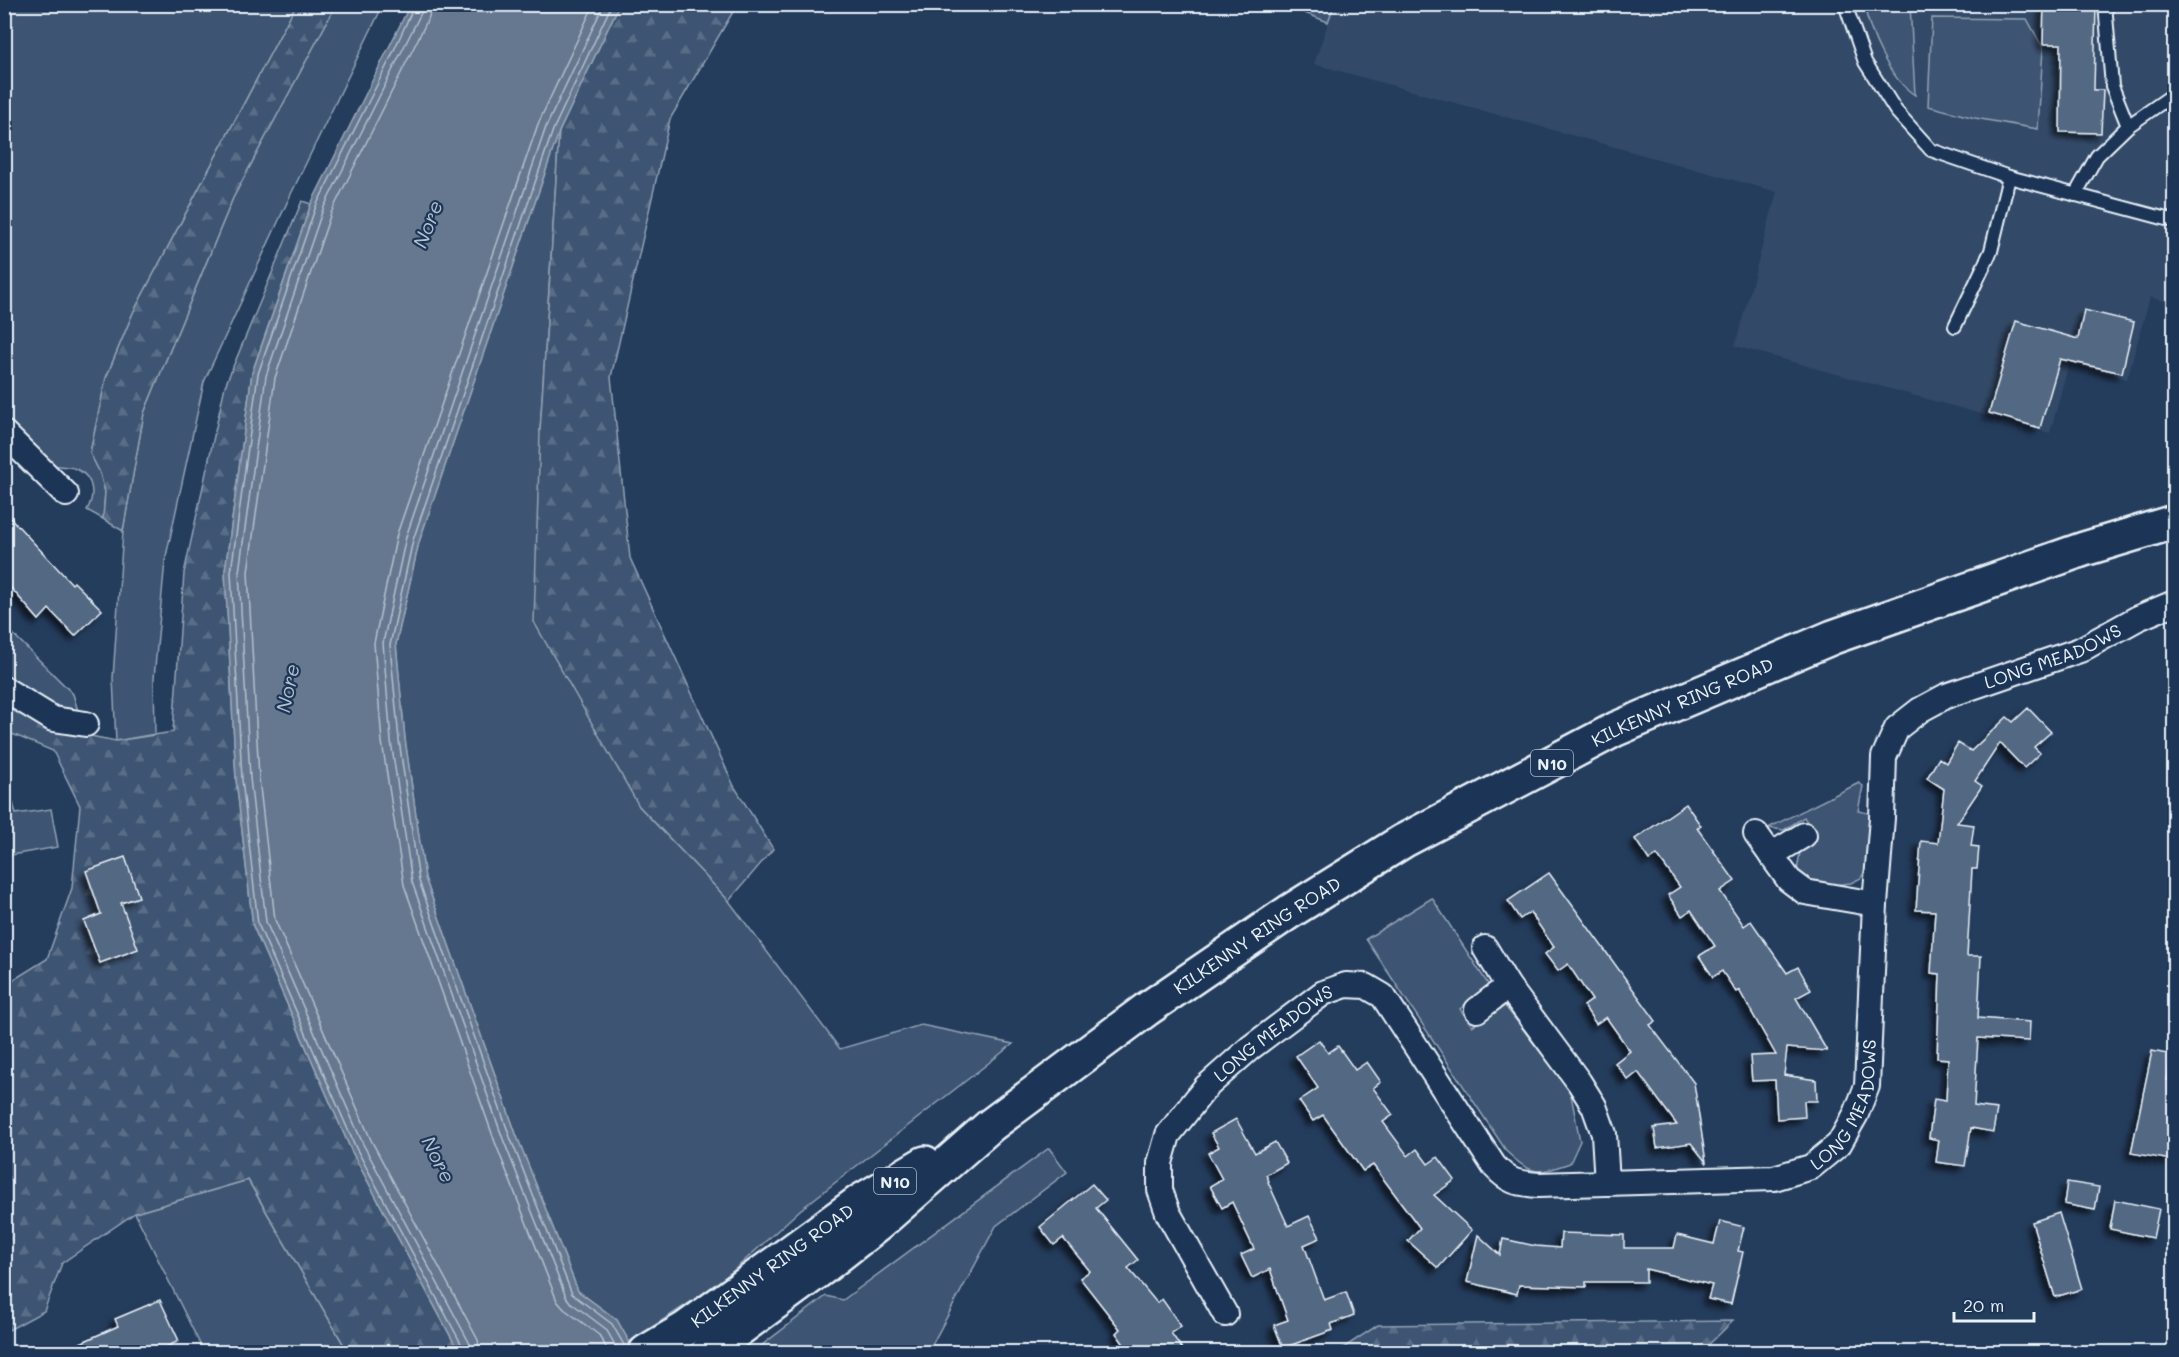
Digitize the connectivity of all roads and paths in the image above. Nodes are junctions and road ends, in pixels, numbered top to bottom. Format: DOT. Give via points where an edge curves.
graph roads {
  1 [pos="1845,4"];
  2 [pos="2105,4"];
  3 [pos="2175,94"];
  4 [pos="2128,126"];
  5 [pos="2009,177"];
  6 [pos="2075,195"];
  7 [pos="2175,221"];
  8 [pos="1955,326"];
  9 [pos="4,433"];
  10 [pos="66,494"];
  11 [pos="2175,522"];
  12 [pos="2175,603"];
  13 [pos="4,690"];
  14 [pos="86,724"];
  15 [pos="1756,834"];
  16 [pos="1804,835"];
  17 [pos="1771,855"];
  18 [pos="1875,904"];
  19 [pos="1485,948"];
  20 [pos="1508,986"];
  21 [pos="1477,1010"];
  22 [pos="1607,1183"];
  23 [pos="812,1257"];
  24 [pos="1225,1314"];
  25 [pos="646,1353"];
  26 [pos="708,1353"];
  1 -- 5 [label="lane" via="1865,62 1896,111 1931,150"];
  2 -- 4 [label="lane" via="2112,86"];
  3 -- 4 [label="lane"];
  4 -- 6 [label="lane" via="2097,156"];
  5 -- 6 [label="lane"];
  5 -- 8 [label="lane" via="1991,251"];
  6 -- 7 [label="lane"];
  9 -- 10 [label="street"];
  11 -- 23 [label="highway, KILKENNY RING ROAD / N10" via="2084,549 1833,637 1616,729 1403,841 1289,912 991,1125 859,1202"];
  12 -- 18 [label="street, LONG MEADOWS" via="2080,650 1946,696 1897,728 1884,757"];
  13 -- 14 [label="street" via="53,719"];
  15 -- 17 [label="street"];
  16 -- 17 [label="street"];
  17 -- 18 [label="street" via="1789,880 1805,892"];
  18 -- 22 [label="street, LONG MEADOWS" via="1867,1086 1839,1144 1811,1167 1774,1178"];
  19 -- 20 [label="street"];
  20 -- 21 [label="street"];
  20 -- 22 [label="street" via="1594,1106 1605,1134"];
  22 -- 24 [label="street, LONG MEADOWS" via="1538,1185 1506,1178 1494,1166 1383,996 1366,986 1346,985 1323,993 1250,1048 1206,1088 1168,1136 1160,1163 1160,1190 1168,1213"];
  23 -- 25 [label="highway, KILKENNY RING ROAD / N10"];
  23 -- 26 [label="highway, KILKENNY RING ROAD / N10"];
}
